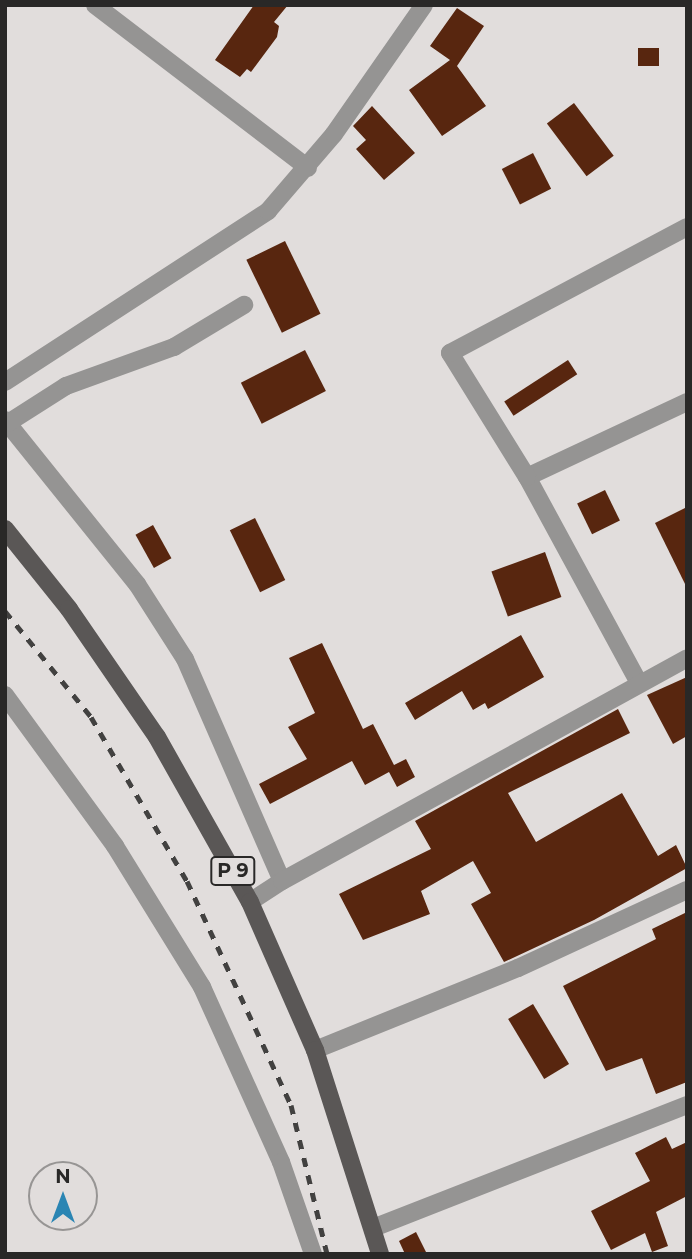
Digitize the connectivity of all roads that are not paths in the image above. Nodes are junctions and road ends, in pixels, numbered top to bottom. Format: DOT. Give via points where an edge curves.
graph roads {
  1 [pos="95,5"];
  2 [pos="424,5"];
  3 [pos="308,168"];
  4 [pos="687,227"];
  5 [pos="244,305"];
  6 [pos="5,382"];
  7 [pos="687,402"];
  8 [pos="6,422"];
  9 [pos="527,477"];
  10 [pos="5,529"];
  11 [pos="687,658"];
  12 [pos="639,683"];
  13 [pos="5,695"];
  14 [pos="282,881"];
  15 [pos="687,890"];
  16 [pos="250,902"];
  17 [pos="315,1050"];
  18 [pos="687,1105"];
  19 [pos="373,1228"];
  20 [pos="313,1254"];
  21 [pos="380,1254"];
  1 -- 3 [label="street"];
  2 -- 3 [label="street"];
  3 -- 6 [label="street" via="268,211"];
  4 -- 9 [label="street" via="450,353"];
  5 -- 8 [label="street" via="174,347 66,386"];
  7 -- 9 [label="street"];
  8 -- 14 [label="street" via="107,543 185,659"];
  9 -- 12 [label="street"];
  10 -- 16 [label="main road, P 9" via="69,609 157,737"];
  11 -- 12 [label="street"];
  12 -- 14 [label="street"];
  13 -- 20 [label="street" via="115,846 202,987 249,1085"];
  14 -- 16 [label="street"];
  15 -- 17 [label="street" via="519,968"];
  16 -- 17 [label="main road, P 9"];
  17 -- 19 [label="main road, P 9"];
  18 -- 19 [label="street"];
  19 -- 21 [label="main road, P 9"];
}
